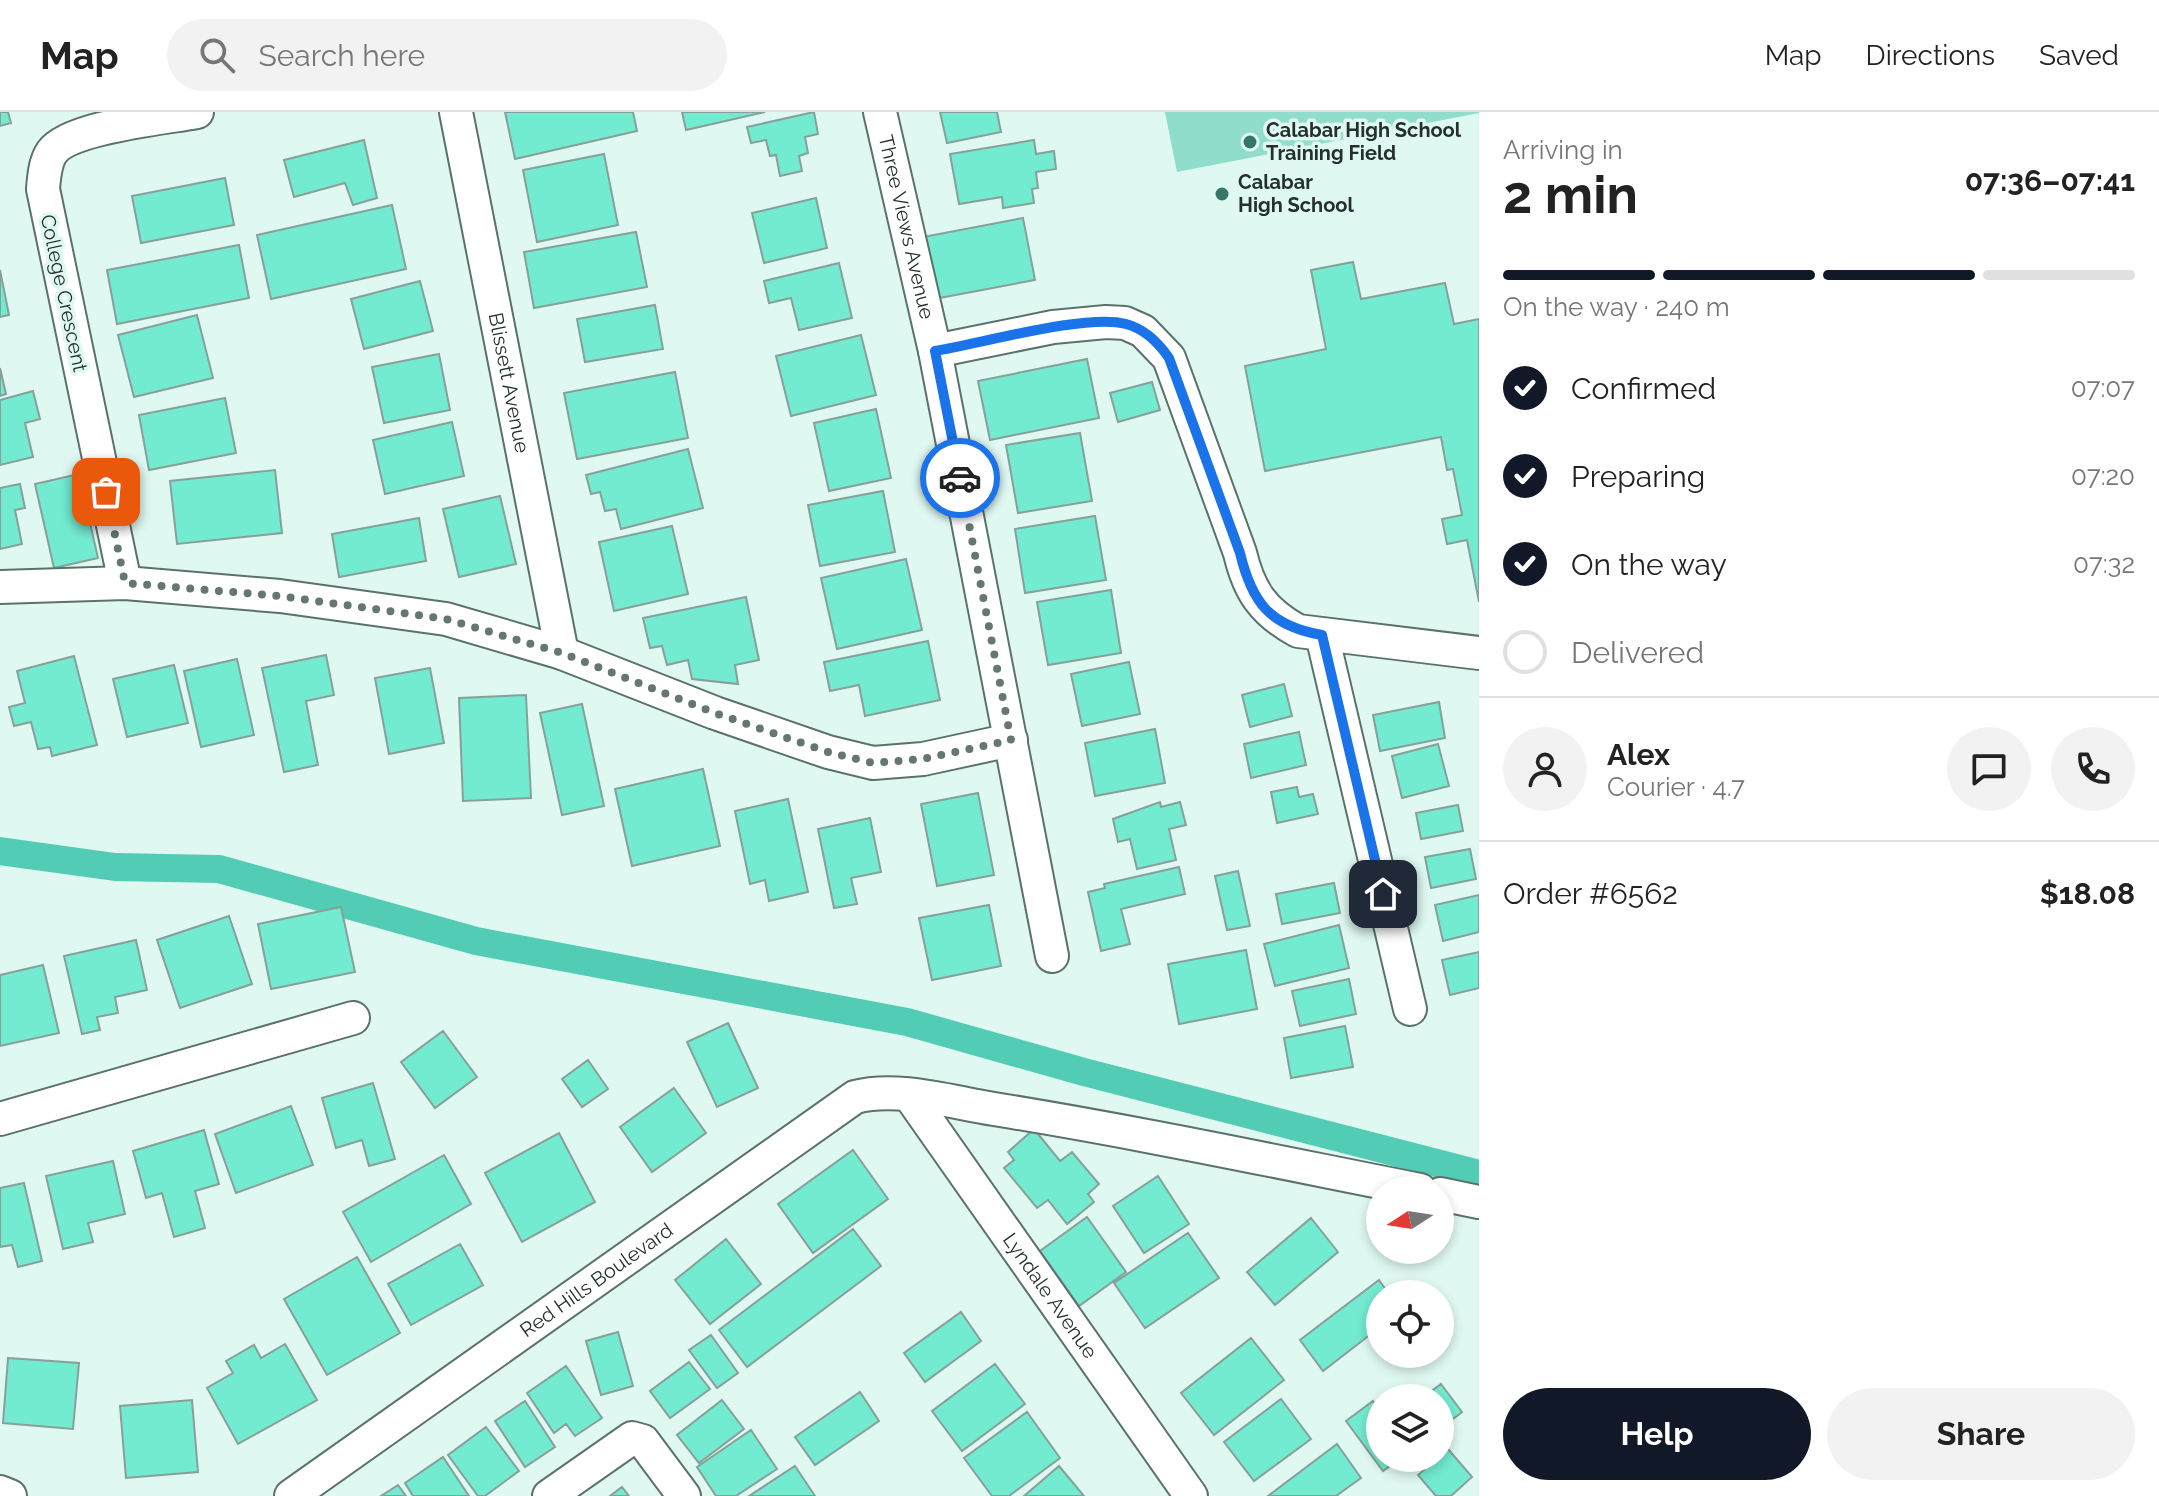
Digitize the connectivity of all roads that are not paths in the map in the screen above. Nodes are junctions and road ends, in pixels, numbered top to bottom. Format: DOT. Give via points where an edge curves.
graph roads {
  1 [pos="197,112"];
  2 [pos="456,112"];
  3 [pos="880,112"];
  4 [pos="935,351"];
  5 [pos="125,583"];
  6 [pos="0,587"];
  7 [pos="1322,635"];
  8 [pos="562,653"];
  9 [pos="1479,653"];
  10 [pos="1011,740"];
  11 [pos="1052,956"];
  12 [pos="1410,1009"];
  13 [pos="353,1018"];
  14 [pos="910,1096"];
  15 [pos="0,1119"];
  16 [pos="1366,1179"];
  17 [pos="1454,1197"];
  18 [pos="1479,1202"];
  19 [pos="327,1486"];
  20 [pos="0,1492"];
  21 [pos="10,1496"];
  22 [pos="291,1496"];
  23 [pos="549,1496"];
  24 [pos="684,1496"];
  25 [pos="1191,1496"];
  1 -- 5 [label="street, College Crescent" via="81,135 53,151 46,167 43,189"];
  2 -- 8 [label="street, Blissett Avenue"];
  3 -- 4 [label="street, Three Views Avenue"];
  4 -- 7 [label="street" via="1053,327 1106,322 1143,331 1169,358 1247,582 1259,603 1287,625"];
  4 -- 10 [label="street, Three Views Avenue"];
  5 -- 6 [label="street"];
  5 -- 8 [label="street" via="280,596 446,619"];
  7 -- 9 [label="street"];
  7 -- 12 [label="street"];
  8 -- 10 [label="street" via="715,713 873,763 923,759"];
  10 -- 11 [label="street, Three Views Avenue"];
  13 -- 15 [label="street"];
  14 -- 16 [label="street, Red Hills Boulevard" via="1071,1121"];
  14 -- 19 [label="street, Red Hills Boulevard" via="855,1097"];
  14 -- 25 [label="street, Lyndale Avenue"];
  17 -- 18 [label="street"];
  19 -- 22 [label="street, Red Hills Boulevard"];
  20 -- 21 [label="street"];
  23 -- 24 [label="street" via="632,1438 643,1441"];
}
